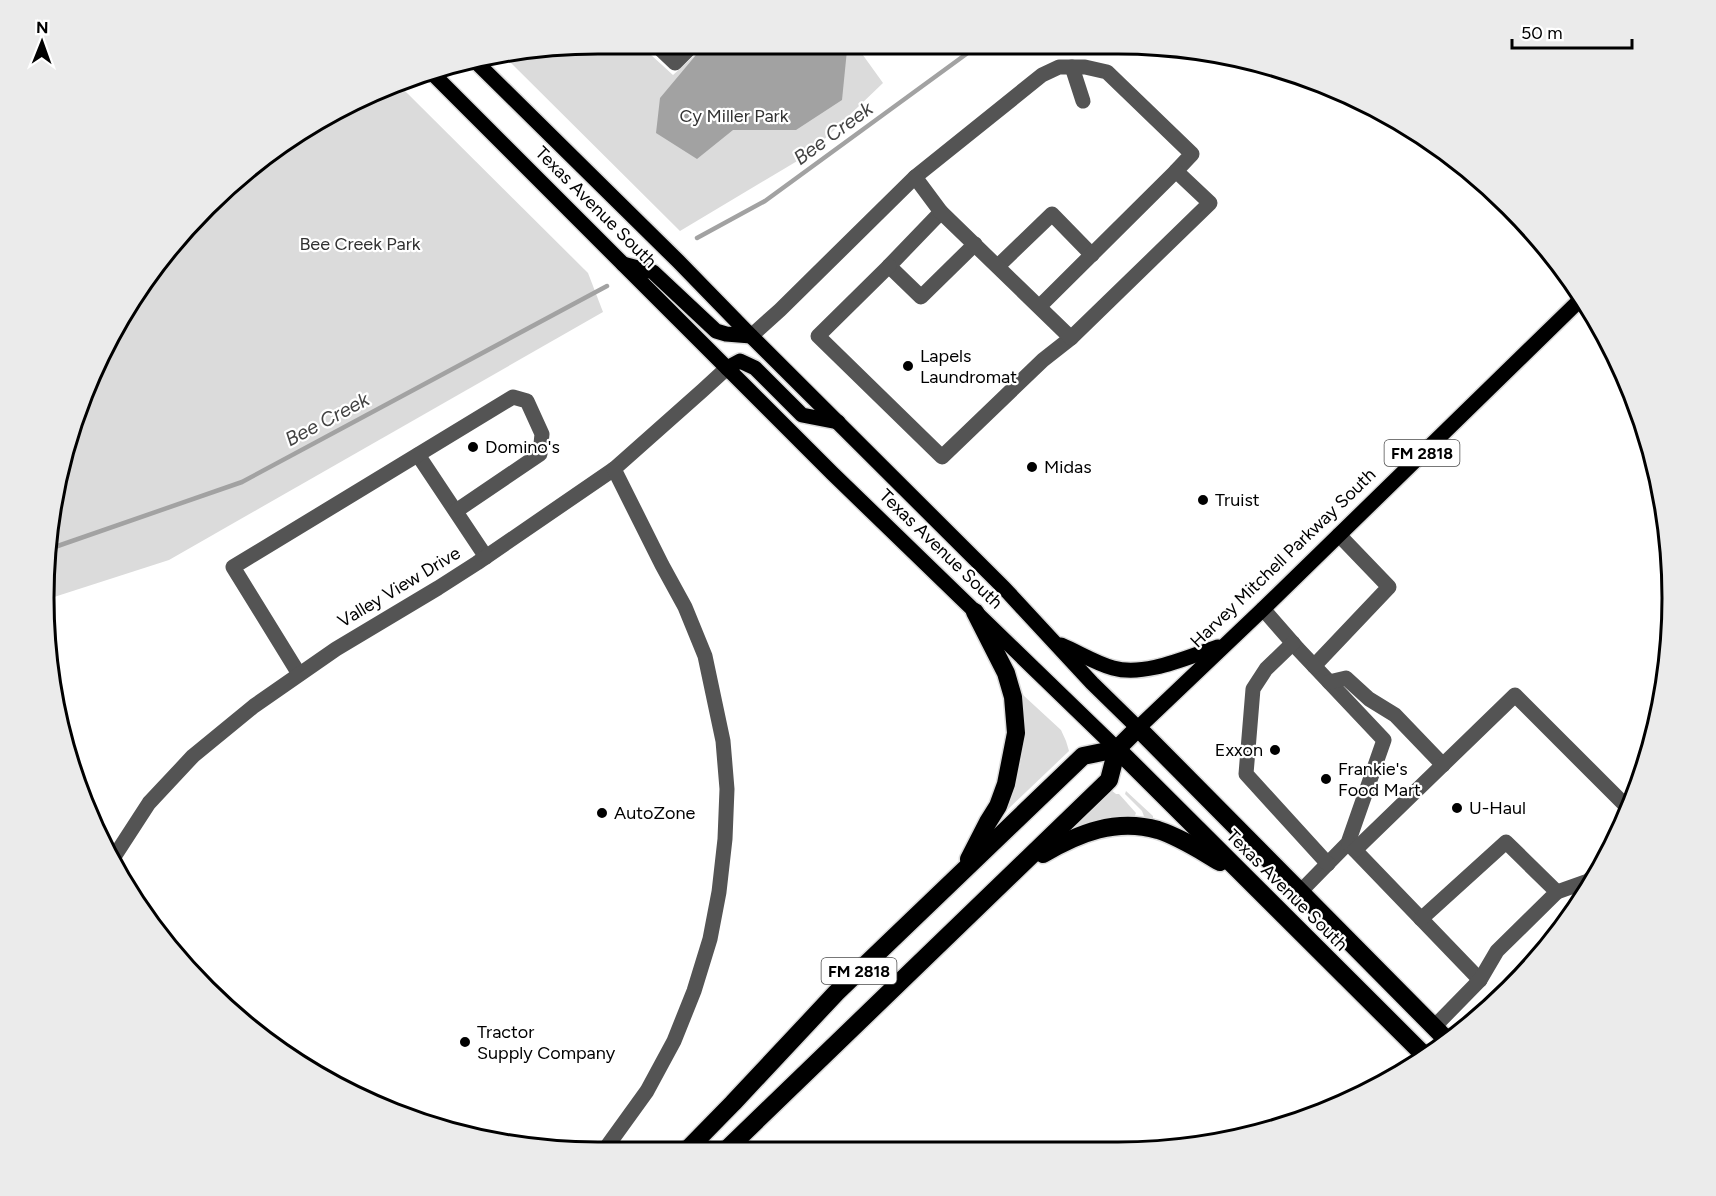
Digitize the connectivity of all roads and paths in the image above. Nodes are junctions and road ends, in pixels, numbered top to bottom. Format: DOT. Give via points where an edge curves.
graph roads {
  1 [pos="666,54"];
  2 [pos="684,54"];
  3 [pos="481,67"];
  4 [pos="1072,67"];
  5 [pos="438,79"];
  6 [pos="1083,101"];
  7 [pos="1176,171"];
  8 [pos="915,177"];
  9 [pos="941,212"];
  10 [pos="975,244"];
  11 [pos="1092,255"];
  12 [pos="623,264"];
  13 [pos="889,266"];
  14 [pos="998,266"];
  15 [pos="1575,304"];
  16 [pos="1039,307"];
  17 [pos="751,336"];
  18 [pos="1071,338"];
  19 [pos="727,368"];
  20 [pos="838,422"];
  21 [pos="418,455"];
  22 [pos="614,469"];
  23 [pos="456,511"];
  24 [pos="1339,535"];
  25 [pos="486,557"];
  26 [pos="1263,609"];
  27 [pos="975,612"];
  28 [pos="1053,640"];
  29 [pos="1293,643"];
  30 [pos="1224,646"];
  31 [pos="1314,666"];
  32 [pos="299,674"];
  33 [pos="1329,682"];
  34 [pos="1138,728"];
  35 [pos="1117,749"];
  36 [pos="1443,765"];
  37 [pos="1622,802"];
  38 [pos="1351,847"];
  39 [pos="117,852"];
  40 [pos="1328,864"];
  41 [pos="1018,869"];
  42 [pos="963,871"];
  43 [pos="1242,874"];
  44 [pos="1581,883"];
  45 [pos="1557,891"];
  46 [pos="1300,892"];
  47 [pos="1420,919"];
  48 [pos="1480,980"];
  49 [pos="1439,1032"];
  50 [pos="1419,1050"];
  51 [pos="610,1142"];
  52 [pos="695,1142"];
  53 [pos="734,1142"];
  1 -- 2 [label="street" via="675,63"];
  3 -- 17 [label="main road, Texas Avenue South"];
  4 -- 6 [label="street"];
  4 -- 7 [label="street" via="1107,72 1192,154"];
  4 -- 8 [label="street" via="1059,67 1042,75"];
  5 -- 12 [label="main road, Texas Avenue South"];
  7 -- 11 [label="street"];
  7 -- 18 [label="street" via="1210,203"];
  8 -- 9 [label="street"];
  8 -- 17 [label="street"];
  9 -- 10 [label="street"];
  9 -- 13 [label="street"];
  10 -- 13 [label="street" via="921,297"];
  10 -- 14 [label="street"];
  11 -- 14 [label="street" via="1052,214"];
  11 -- 16 [label="street"];
  12 -- 17 [label="main road" via="653,272 716,331"];
  12 -- 19 [label="main road, Texas Avenue South"];
  13 -- 18 [label="street" via="818,336 942,457"];
  14 -- 16 [label="street"];
  15 -- 24 [label="main road, Harvey Mitchell Parkway South / FM 2818"];
  16 -- 18 [label="street"];
  17 -- 20 [label="main road, Texas Avenue South"];
  19 -- 20 [label="main road" via="740,361 755,368 802,415"];
  19 -- 22 [label="street, Valley View Drive"];
  19 -- 27 [label="main road, Texas Avenue South"];
  20 -- 28 [label="main road, Texas Avenue South"];
  21 -- 23 [label="street"];
  21 -- 23 [label="street" via="513,398 527,401 542,434 540,454"];
  21 -- 32 [label="street" via="233,567"];
  22 -- 25 [label="street, Valley View Drive"];
  22 -- 51 [label="street" via="685,607 705,656 723,741 727,789 719,892 694,991 674,1041 647,1091"];
  23 -- 25 [label="street"];
  24 -- 26 [label="main road, Harvey Mitchell Parkway South / FM 2818"];
  24 -- 31 [label="street" via="1389,587"];
  25 -- 32 [label="street, Valley View Drive"];
  26 -- 29 [label="street"];
  26 -- 30 [label="main road, Harvey Mitchell Parkway South / FM 2818"];
  27 -- 35 [label="main road, Texas Avenue South"];
  27 -- 42 [label="highway" via="1006,673 1016,733 998,806"];
  28 -- 30 [label="main road" via="1114,668 1134,670"];
  28 -- 34 [label="main road, Texas Avenue South"];
  29 -- 31 [label="street"];
  29 -- 40 [label="street" via="1266,669 1254,689 1246,774"];
  30 -- 34 [label="main road, Harvey Mitchell Parkway South / FM 2818"];
  31 -- 33 [label="street"];
  32 -- 39 [label="street, Valley View Drive" via="193,756 149,803"];
  33 -- 36 [label="street" via="1346,678 1395,715"];
  33 -- 38 [label="street" via="1384,741"];
  34 -- 35 [label="highway, Harvey Mitchell Parkway South / FM 2818"];
  34 -- 46 [label="highway, Texas Avenue South"];
  35 -- 41 [label="highway, Harvey Mitchell Parkway South / FM 2818" via="1108,780"];
  35 -- 42 [label="highway, FM 2818" via="1083,756"];
  35 -- 43 [label="highway, Texas Avenue South"];
  36 -- 37 [label="street" via="1515,695"];
  36 -- 38 [label="street"];
  38 -- 40 [label="street"];
  38 -- 47 [label="street"];
  40 -- 46 [label="street"];
  41 -- 43 [label="highway" via="1079,835 1113,826 1134,826 1191,845"];
  41 -- 53 [label="highway, Harvey Mitchell Parkway South / FM 2818"];
  42 -- 52 [label="highway, FM 2818" via="836,993"];
  43 -- 50 [label="highway, Texas Avenue South"];
  44 -- 45 [label="street"];
  45 -- 47 [label="street" via="1506,842"];
  45 -- 48 [label="street" via="1497,951"];
  46 -- 49 [label="highway, Texas Avenue South"];
  47 -- 48 [label="street"];
  48 -- 49 [label="street"];
}
